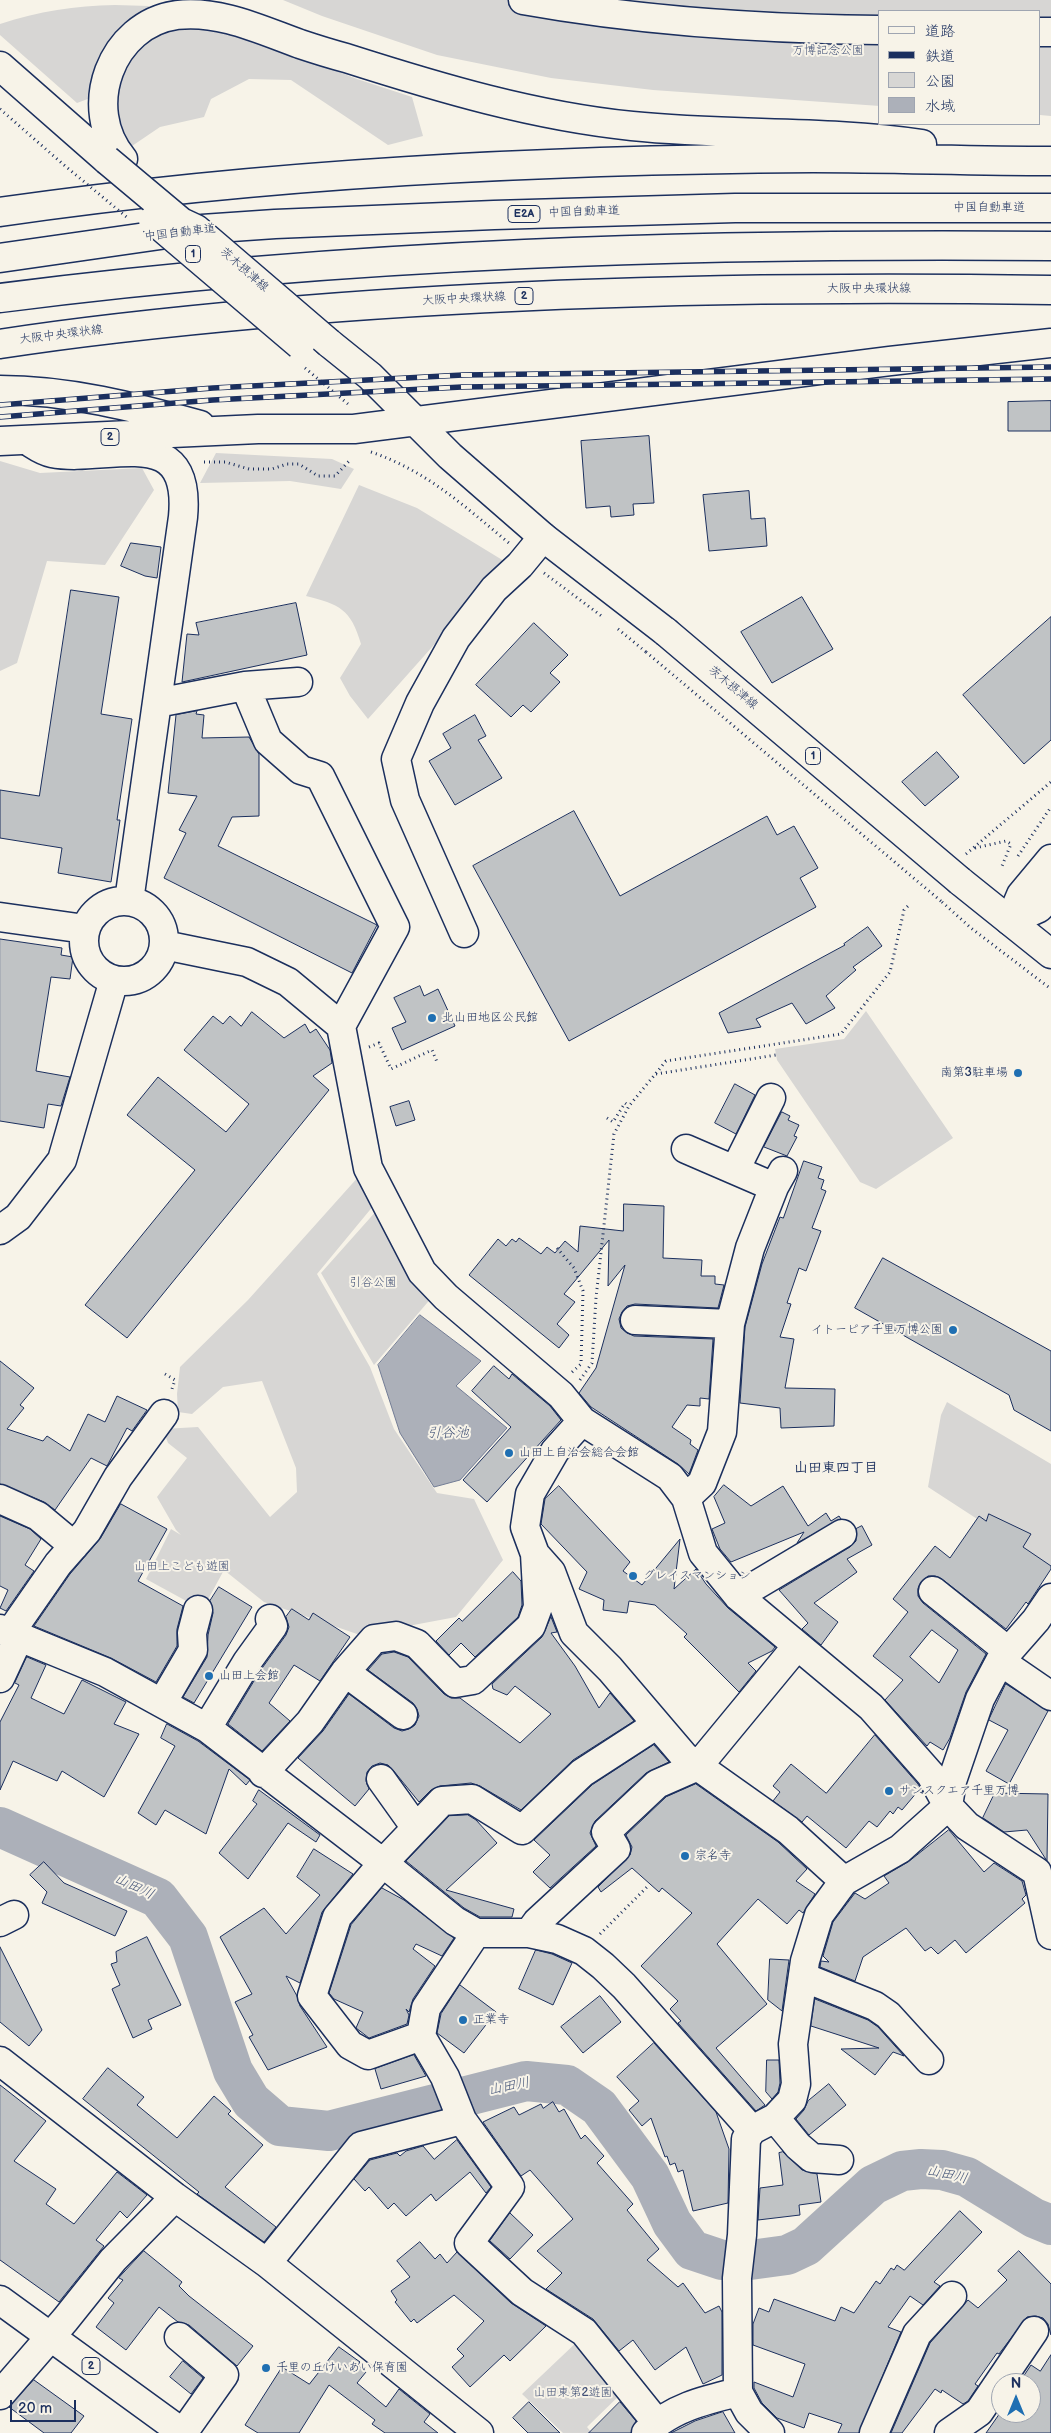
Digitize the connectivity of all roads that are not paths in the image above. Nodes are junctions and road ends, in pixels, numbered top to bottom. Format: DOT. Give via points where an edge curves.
graph roads {
  1 [pos="523,0"];
  2 [pos="878,30"];
  3 [pos="0,66"];
  4 [pos="0,86"];
  5 [pos="983,161"];
  6 [pos="1051,161"];
  7 [pos="95,162"];
  8 [pos="1051,208"];
  9 [pos="0,212"];
  10 [pos="1051,246"];
  11 [pos="0,258"];
  12 [pos="1051,290"];
  13 [pos="0,298"];
  14 [pos="1051,343"];
  15 [pos="0,344"];
  16 [pos="0,390"];
  17 [pos="415,422"];
  18 [pos="221,431"];
  19 [pos="28,441"];
  20 [pos="0,442"];
  21 [pos="543,537"];
  22 [pos="298,682"];
  23 [pos="245,686"];
  24 [pos="157,703"];
  25 [pos="1051,859"];
  26 [pos="1051,894"];
  27 [pos="129,901"];
  28 [pos="0,917"];
  29 [pos="1010,921"];
  30 [pos="85,929"];
  31 [pos="464,933"];
  32 [pos="164,945"];
  33 [pos="1051,954"];
  34 [pos="114,980"];
  35 [pos="341,1026"];
  36 [pos="771,1098"];
  37 [pos="686,1149"];
  38 [pos="735,1170"];
  39 [pos="0,1230"];
  40 [pos="635,1320"];
  41 [pos="730,1324"];
  42 [pos="164,1414"];
  43 [pos="582,1421"];
  44 [pos="686,1498"];
  45 [pos="0,1499"];
  46 [pos="842,1534"];
  47 [pos="74,1546"];
  48 [pos="535,1554"];
  49 [pos="933,1591"];
  50 [pos="738,1596"];
  51 [pos="1051,1598"];
  52 [pos="198,1610"];
  53 [pos="270,1619"];
  54 [pos="9,1633"];
  55 [pos="797,1646"];
  56 [pos="1004,1656"];
  57 [pos="345,1672"];
  58 [pos="0,1678"];
  59 [pos="1051,1696"];
  60 [pos="162,1703"];
  61 [pos="403,1715"];
  62 [pos="656,1725"];
  63 [pos="207,1728"];
  64 [pos="698,1766"];
  65 [pos="263,1773"];
  66 [pos="381,1779"];
  67 [pos="948,1806"];
  68 [pos="416,1828"];
  69 [pos="383,1863"];
  70 [pos="844,1881"];
  71 [pos="476,1933"];
  72 [pos="529,1933"];
  73 [pos="1051,1935"];
  74 [pos="803,1976"];
  75 [pos="421,2036"];
  76 [pos="929,2060"];
  77 [pos="0,2061"];
  78 [pos="462,2120"];
  79 [pos="764,2124"];
  80 [pos="839,2160"];
  81 [pos="175,2197"];
  82 [pos="267,2263"];
  83 [pos="952,2296"];
  84 [pos="0,2300"];
  85 [pos="51,2336"];
  86 [pos="179,2337"];
  87 [pos="1033,2344"];
  88 [pos="738,2392"];
  89 [pos="0,2395"];
  90 [pos="954,2422"];
  91 [pos="651,2428"];
  92 [pos="475,2432"];
  93 [pos="183,2433"];
  94 [pos="770,2433"];
  95 [pos="874,2433"];
  1 -- 2 [label="main road" via="601,13 773,27"];
  3 -- 7 [label="main road, 茨木摂津線 / 1"];
  4 -- 7 [label="main road, 茨木摂津線 / 1"];
  5 -- 6 [label="main road"];
  5 -- 7 [label="main road" via="938,146 892,140 631,126 527,109 435,86 240,22 193,14 164,18 145,27 113,64 104,89 102,113 108,137"];
  5 -- 9 [label="main road" via="742,159 510,166 282,179"];
  7 -- 17 [label="main road, 茨木摂津線 / 1, bridge" via="301,355 390,412"];
  7 -- 17 [label="main road, 茨木摂津線 / 1, bridge" via="187,214 196,229 370,376"];
  8 -- 11 [label="main road, 中国自動車道 / E2A" via="726,208 274,224 202,230"];
  10 -- 13 [label="main road" via="718,247 506,254 218,273"];
  12 -- 15 [label="main road, 大阪中央環状線 / 2" via="762,290 500,297 190,320"];
  14 -- 17 [label="main road" via="890,360"];
  16 -- 18 [label="main road" via="105,400"];
  17 -- 18 [label="main road, 2" via="354,429"];
  17 -- 21 [label="main road, 茨木摂津線 / 1"];
  18 -- 19 [label="main road, 2"];
  19 -- 20 [label="main road, 2"];
  19 -- 24 [label="main road" via="42,451 52,453 141,451 157,454 182,480 183,516"];
  21 -- 29 [label="main road, 茨木摂津線 / 1, bridge" via="666,632"];
  21 -- 31 [label="main road" via="494,589 456,638 420,703 396,759 405,800"];
  22 -- 23 [label="main road"];
  23 -- 24 [label="main road"];
  23 -- 35 [label="main road" via="268,741 301,770 320,776 395,927"];
  24 -- 27 [label="main road"];
  25 -- 29 [label="main road" via="1021,895"];
  26 -- 29 [label="main road" via="1039,908"];
  27 -- 30 [label="main road" via="118,901 102,908"];
  27 -- 32 [label="main road" via="152,912 164,933"];
  28 -- 30 [label="main road"];
  29 -- 33 [label="main road, 茨木摂津線 / 1"];
  30 -- 34 [label="main road" via="86,955 92,966"];
  32 -- 34 [label="main road" via="153,970 141,978"];
  32 -- 35 [label="main road" via="247,962 288,982"];
  34 -- 39 [label="main road" via="62,1160 18,1218"];
  35 -- 43 [label="main road" via="368,1168 422,1272 446,1297 560,1395"];
  36 -- 38 [label="main road"];
  37 -- 38 [label="main road"];
  38 -- 41 [label="main road" via="779,1179 750,1248"];
  40 -- 41 [label="main road"];
  41 -- 44 [label="main road" via="722,1432 702,1482"];
  42 -- 47 [label="main road" via="118,1477 87,1531"];
  43 -- 44 [label="main road" via="670,1477"];
  43 -- 48 [label="main road" via="555,1451 530,1494 525,1526"];
  44 -- 50 [label="main road" via="703,1553"];
  45 -- 47 [label="main road" via="38,1516"];
  46 -- 50 [label="main road"];
  47 -- 54 [label="main road"];
  48 -- 57 [label="main road" via="538,1607 531,1626 473,1680 454,1683 417,1644 396,1636 374,1639"];
  48 -- 62 [label="main road" via="551,1572 574,1633 610,1669"];
  49 -- 56 [label="main road" via="960,1625"];
  50 -- 55 [label="main road"];
  51 -- 56 [label="main road"];
  52 -- 60 [label="main road" via="192,1633 193,1650"];
  53 -- 63 [label="main road" via="273,1626"];
  54 -- 58 [label="main road"];
  54 -- 60 [label="main road" via="105,1672"];
  55 -- 64 [label="main road"];
  55 -- 67 [label="main road" via="871,1707 932,1775"];
  56 -- 59 [label="main road"];
  56 -- 67 [label="main road" via="980,1699 952,1781"];
  57 -- 61 [label="main road"];
  57 -- 65 [label="main road" via="310,1722"];
  60 -- 63 [label="main road"];
  62 -- 64 [label="main road" via="685,1757"];
  62 -- 68 [label="main road" via="582,1773 522,1830 472,1799 442,1801"];
  63 -- 65 [label="main road"];
  64 -- 70 [label="main road" via="788,1830"];
  64 -- 72 [label="main road" via="657,1784 606,1832 616,1849"];
  65 -- 69 [label="main road"];
  66 -- 68 [label="main road"];
  67 -- 70 [label="main road" via="900,1850"];
  67 -- 73 [label="main road" via="967,1826 1037,1872"];
  68 -- 69 [label="main road"];
  69 -- 71 [label="main road"];
  69 -- 75 [label="main road" via="337,1917 312,1996 350,2045 368,2054"];
  70 -- 74 [label="main road" via="819,1915"];
  71 -- 72 [label="main road"];
  71 -- 75 [label="main road" via="426,2008"];
  72 -- 79 [label="main road" via="557,1939 584,1951 604,1966"];
  74 -- 76 [label="main road" via="875,2006 888,2015"];
  74 -- 79 [label="main road" via="793,2044 796,2084 792,2100"];
  75 -- 78 [label="main road" via="446,2077"];
  77 -- 81 [label="main road"];
  78 -- 82 [label="main road" via="361,2146"];
  78 -- 91 [label="main road" via="510,2188 469,2243 522,2292 584,2332"];
  79 -- 80 [label="main road" via="812,2158"];
  79 -- 88 [label="main road" via="746,2139 737,2278"];
  81 -- 82 [label="main road"];
  81 -- 85 [label="main road" via="113,2260"];
  82 -- 92 [label="main road"];
  83 -- 95 [label="main road" via="917,2334"];
  84 -- 85 [label="main road, 2"];
  85 -- 89 [label="main road"];
  85 -- 93 [label="main road, 2"];
  86 -- 93 [label="main road" via="224,2375"];
  87 -- 90 [label="main road" via="979,2412"];
  88 -- 91 [label="main road" via="695,2402"];
  88 -- 94 [label="main road" via="749,2412"];
}
